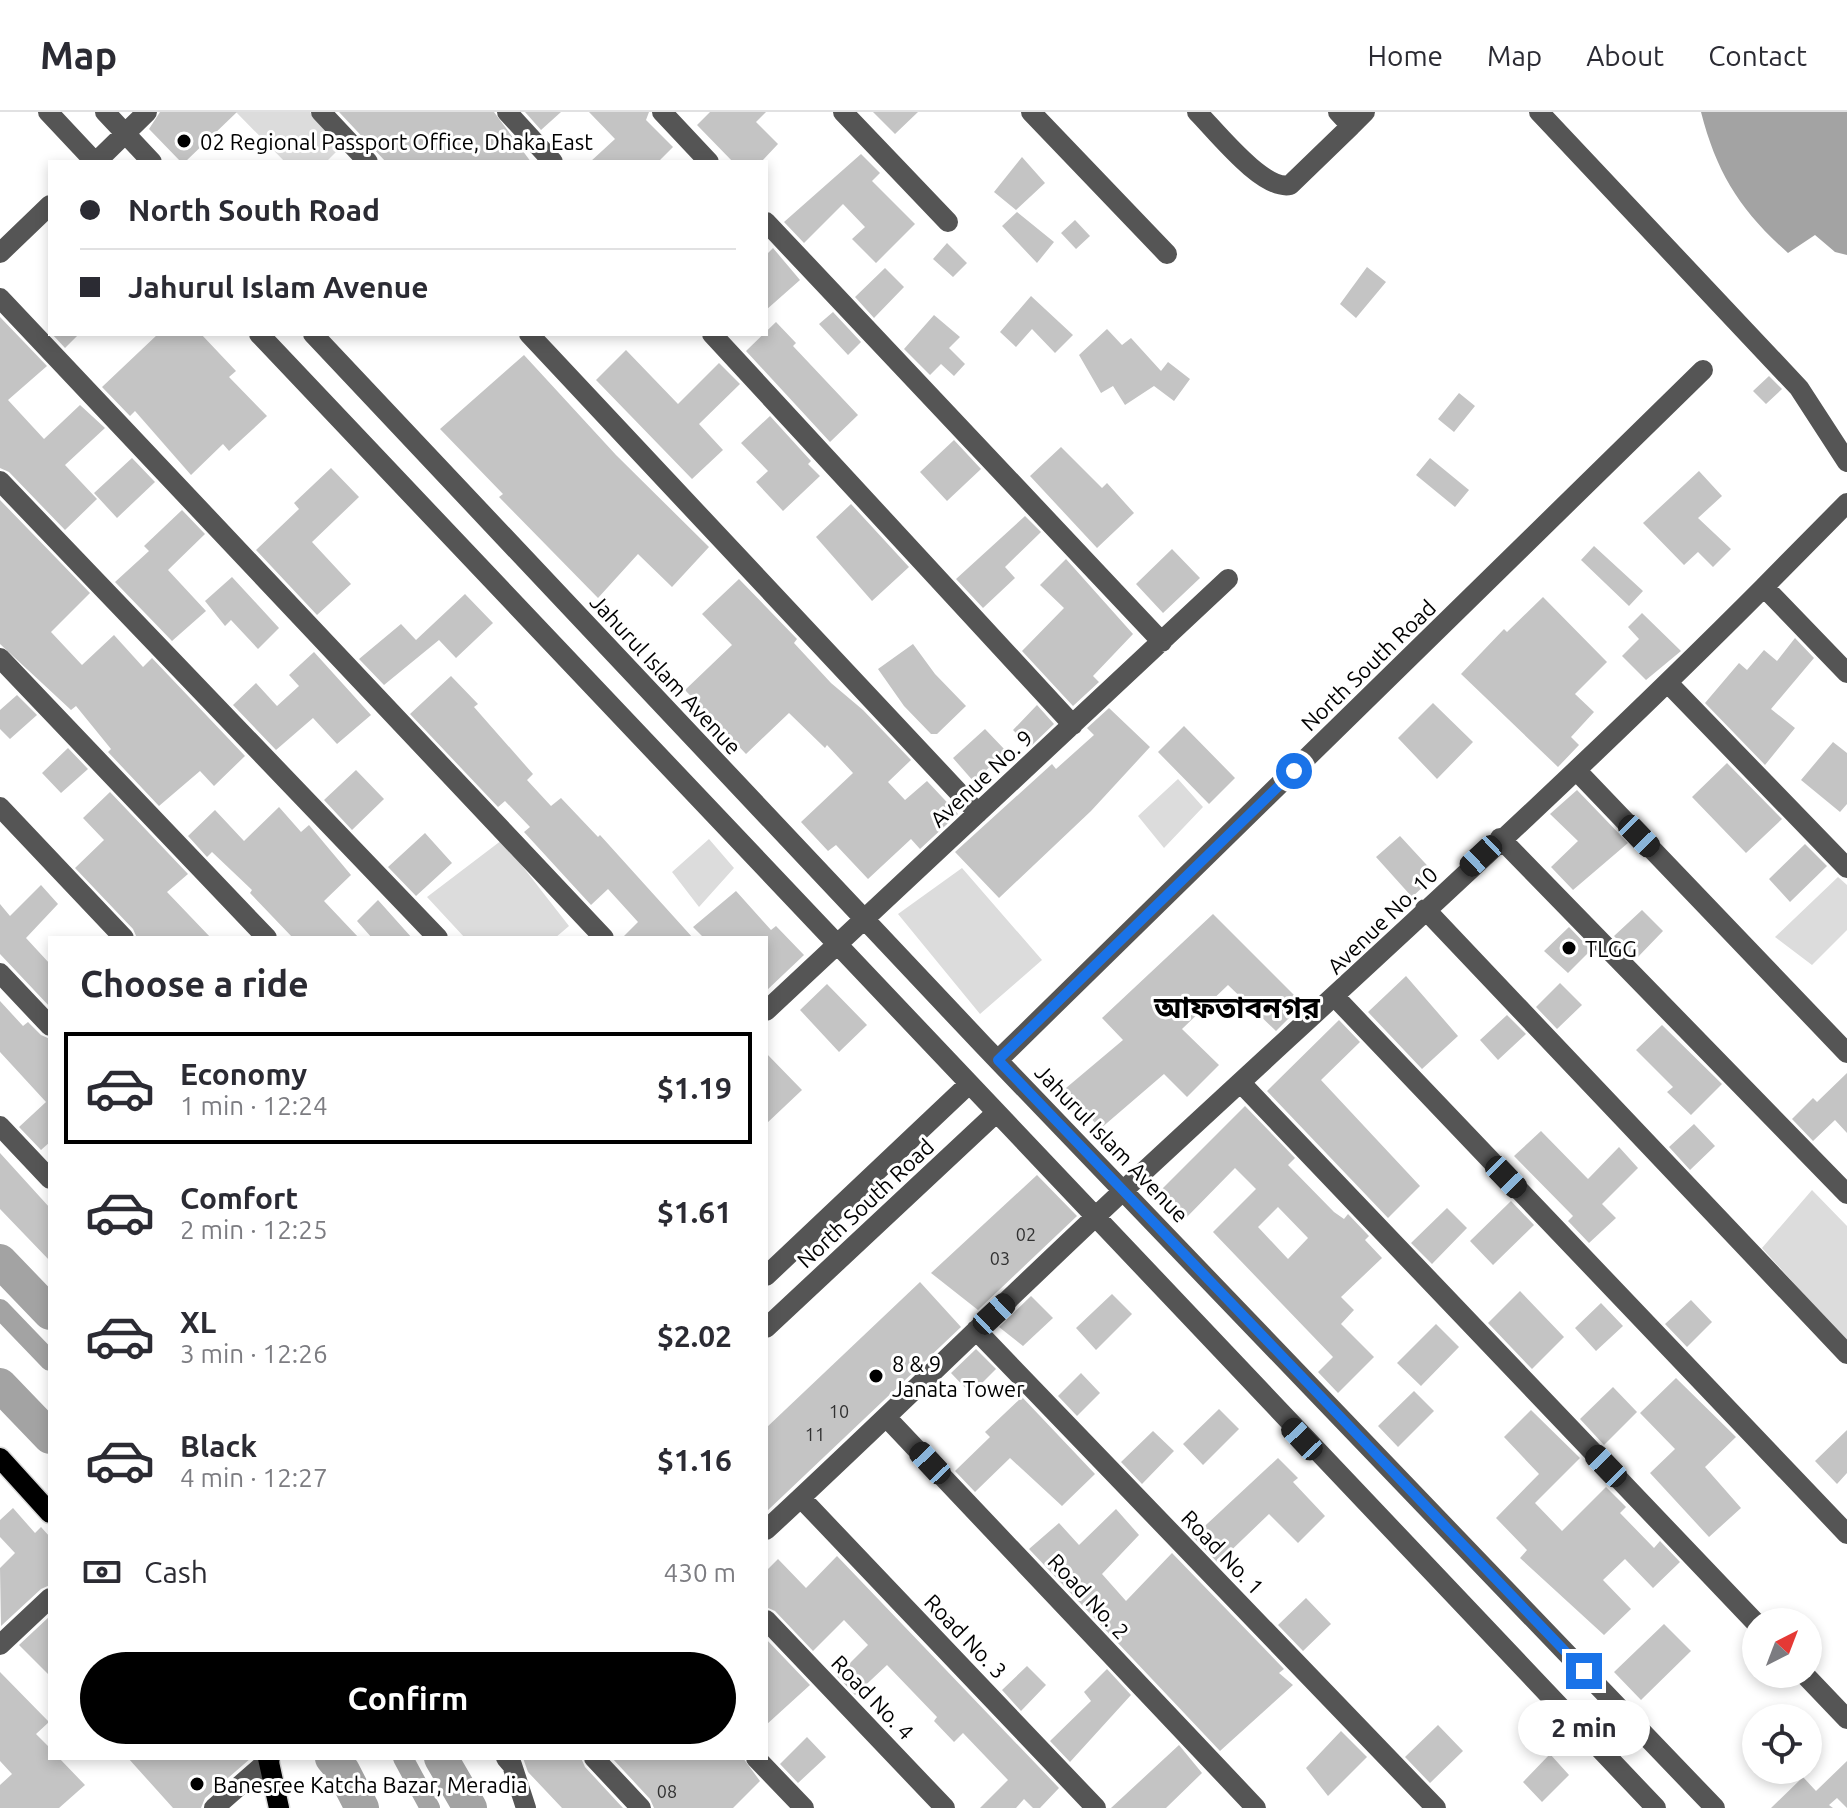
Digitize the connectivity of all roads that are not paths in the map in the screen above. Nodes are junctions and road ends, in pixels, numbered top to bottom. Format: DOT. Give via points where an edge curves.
graph roads {
  1 [pos="48,112"];
  2 [pos="105,112"];
  3 [pos="147,112"];
  4 [pos="321,112"];
  5 [pos="507,112"];
  6 [pos="662,112"];
  7 [pos="843,112"];
  8 [pos="1031,112"];
  9 [pos="1197,112"];
  10 [pos="1539,112"];
  11 [pos="1351,117"];
  12 [pos="125,133"];
  13 [pos="93,160"];
  14 [pos="97,160"];
  15 [pos="150,160"];
  16 [pos="366,160"];
  17 [pos="551,160"];
  18 [pos="707,160"];
  19 [pos="48,207"];
  20 [pos="948,222"];
  21 [pos="768,224"];
  22 [pos="0,253"];
  23 [pos="1167,254"];
  24 [pos="0,298"];
  25 [pos="261,336"];
  26 [pos="315,336"];
  27 [pos="531,336"];
  28 [pos="714,336"];
  29 [pos="1703,370"];
  30 [pos="1847,462"];
  31 [pos="0,481"];
  32 [pos="1847,503"];
  33 [pos="1228,579"];
  34 [pos="1764,587"];
  35 [pos="1162,642"];
  36 [pos="0,658"];
  37 [pos="1847,673"];
  38 [pos="1668,683"];
  39 [pos="1073,725"];
  40 [pos="1577,771"];
  41 [pos="0,807"];
  42 [pos="978,813"];
  43 [pos="1500,838"];
  44 [pos="1847,868"];
  45 [pos="1425,909"];
  46 [pos="865,919"];
  47 [pos="122,936"];
  48 [pos="265,936"];
  49 [pos="436,936"];
  50 [pos="602,936"];
  51 [pos="836,946"];
  52 [pos="0,973"];
  53 [pos="1336,998"];
  54 [pos="768,1009"];
  55 [pos="48,1024"];
  56 [pos="1847,1053"];
  57 [pos="998,1060"];
  58 [pos="1241,1083"];
  59 [pos="969,1084"];
  60 [pos="996,1113"];
  61 [pos="0,1126"];
  62 [pos="48,1177"];
  63 [pos="1124,1190"];
  64 [pos="1847,1194"];
  65 [pos="1095,1219"];
  66 [pos="768,1274"];
  67 [pos="768,1326"];
  68 [pos="976,1330"];
  69 [pos="1847,1354"];
  70 [pos="887,1418"];
  71 [pos="0,1458"];
  72 [pos="801,1498"];
  73 [pos="48,1511"];
  74 [pos="768,1528"];
  75 [pos="1847,1534"];
  76 [pos="48,1600"];
  77 [pos="1742,1608"];
  78 [pos="768,1622"];
  79 [pos="0,1645"];
  80 [pos="1817,1688"];
  81 [pos="1847,1719"];
  82 [pos="268,1760"];
  83 [pos="269,1760"];
  84 [pos="512,1760"];
  85 [pos="596,1760"];
  86 [pos="758,1760"];
  87 [pos="214,1808"];
  88 [pos="279,1808"];
  89 [pos="526,1808"];
  90 [pos="641,1808"];
  91 [pos="804,1808"];
  92 [pos="945,1808"];
  93 [pos="1096,1808"];
  94 [pos="1256,1808"];
  95 [pos="1436,1808"];
  96 [pos="1656,1808"];
  97 [pos="1715,1808"];
  1 -- 13 [label="street"];
  2 -- 12 [label="street"];
  3 -- 12 [label="street"];
  4 -- 16 [label="street"];
  5 -- 17 [label="street"];
  6 -- 18 [label="street"];
  7 -- 20 [label="street"];
  8 -- 23 [label="street"];
  9 -- 11 [label="street" via="1240,157 1281,187 1290,185"];
  10 -- 30 [label="street" via="1799,388"];
  12 -- 14 [label="street"];
  12 -- 15 [label="street"];
  19 -- 22 [label="street"];
  21 -- 35 [label="street"];
  24 -- 50 [label="street"];
  25 -- 51 [label="street"];
  26 -- 46 [label="street, Jahurul Islam Avenue"];
  27 -- 42 [label="street"];
  28 -- 39 [label="street"];
  29 -- 57 [label="street, North South Road"];
  31 -- 49 [label="street"];
  32 -- 34 [label="street, Avenue No. 10"];
  33 -- 35 [label="street, Avenue No. 9"];
  34 -- 37 [label="street"];
  34 -- 38 [label="street, Avenue No. 10"];
  35 -- 39 [label="street, Avenue No. 9"];
  36 -- 48 [label="street"];
  38 -- 40 [label="street, Avenue No. 10"];
  38 -- 44 [label="street"];
  39 -- 42 [label="street, Avenue No. 9"];
  40 -- 43 [label="street, Avenue No. 10"];
  40 -- 56 [label="street"];
  41 -- 47 [label="street"];
  42 -- 46 [label="street, Avenue No. 9"];
  43 -- 45 [label="street, Avenue No. 10"];
  43 -- 64 [label="street"];
  45 -- 53 [label="street, Avenue No. 10"];
  45 -- 69 [label="street"];
  46 -- 51 [label="street, Avenue No. 9"];
  46 -- 57 [label="street, Jahurul Islam Avenue"];
  51 -- 54 [label="street, Avenue No. 9"];
  51 -- 59 [label="street"];
  52 -- 55 [label="street"];
  53 -- 58 [label="street, Avenue No. 10"];
  53 -- 75 [label="street"];
  57 -- 63 [label="street, Jahurul Islam Avenue"];
  58 -- 63 [label="street, Avenue No. 10"];
  58 -- 77 [label="street"];
  59 -- 60 [label="street"];
  59 -- 66 [label="street, North South Road"];
  60 -- 65 [label="street"];
  60 -- 67 [label="street, North South Road"];
  61 -- 62 [label="street"];
  63 -- 65 [label="street, Avenue No. 10"];
  63 -- 97 [label="street, Jahurul Islam Avenue"];
  65 -- 68 [label="street, Avenue No. 10"];
  65 -- 96 [label="street"];
  68 -- 70 [label="street, Avenue No. 10"];
  68 -- 95 [label="street, Road No. 1"];
  70 -- 72 [label="street, Avenue No. 10"];
  70 -- 94 [label="street, Road No. 2"];
  71 -- 73 [label="main road"];
  72 -- 74 [label="street, Avenue No. 10"];
  72 -- 93 [label="street, Road No. 3"];
  76 -- 79 [label="street"];
  78 -- 92 [label="street, Road No. 4"];
  80 -- 81 [label="street"];
  82 -- 87 [label="street"];
  83 -- 88 [label="main road"];
  84 -- 89 [label="street"];
  85 -- 90 [label="street"];
  86 -- 91 [label="street"];
}
